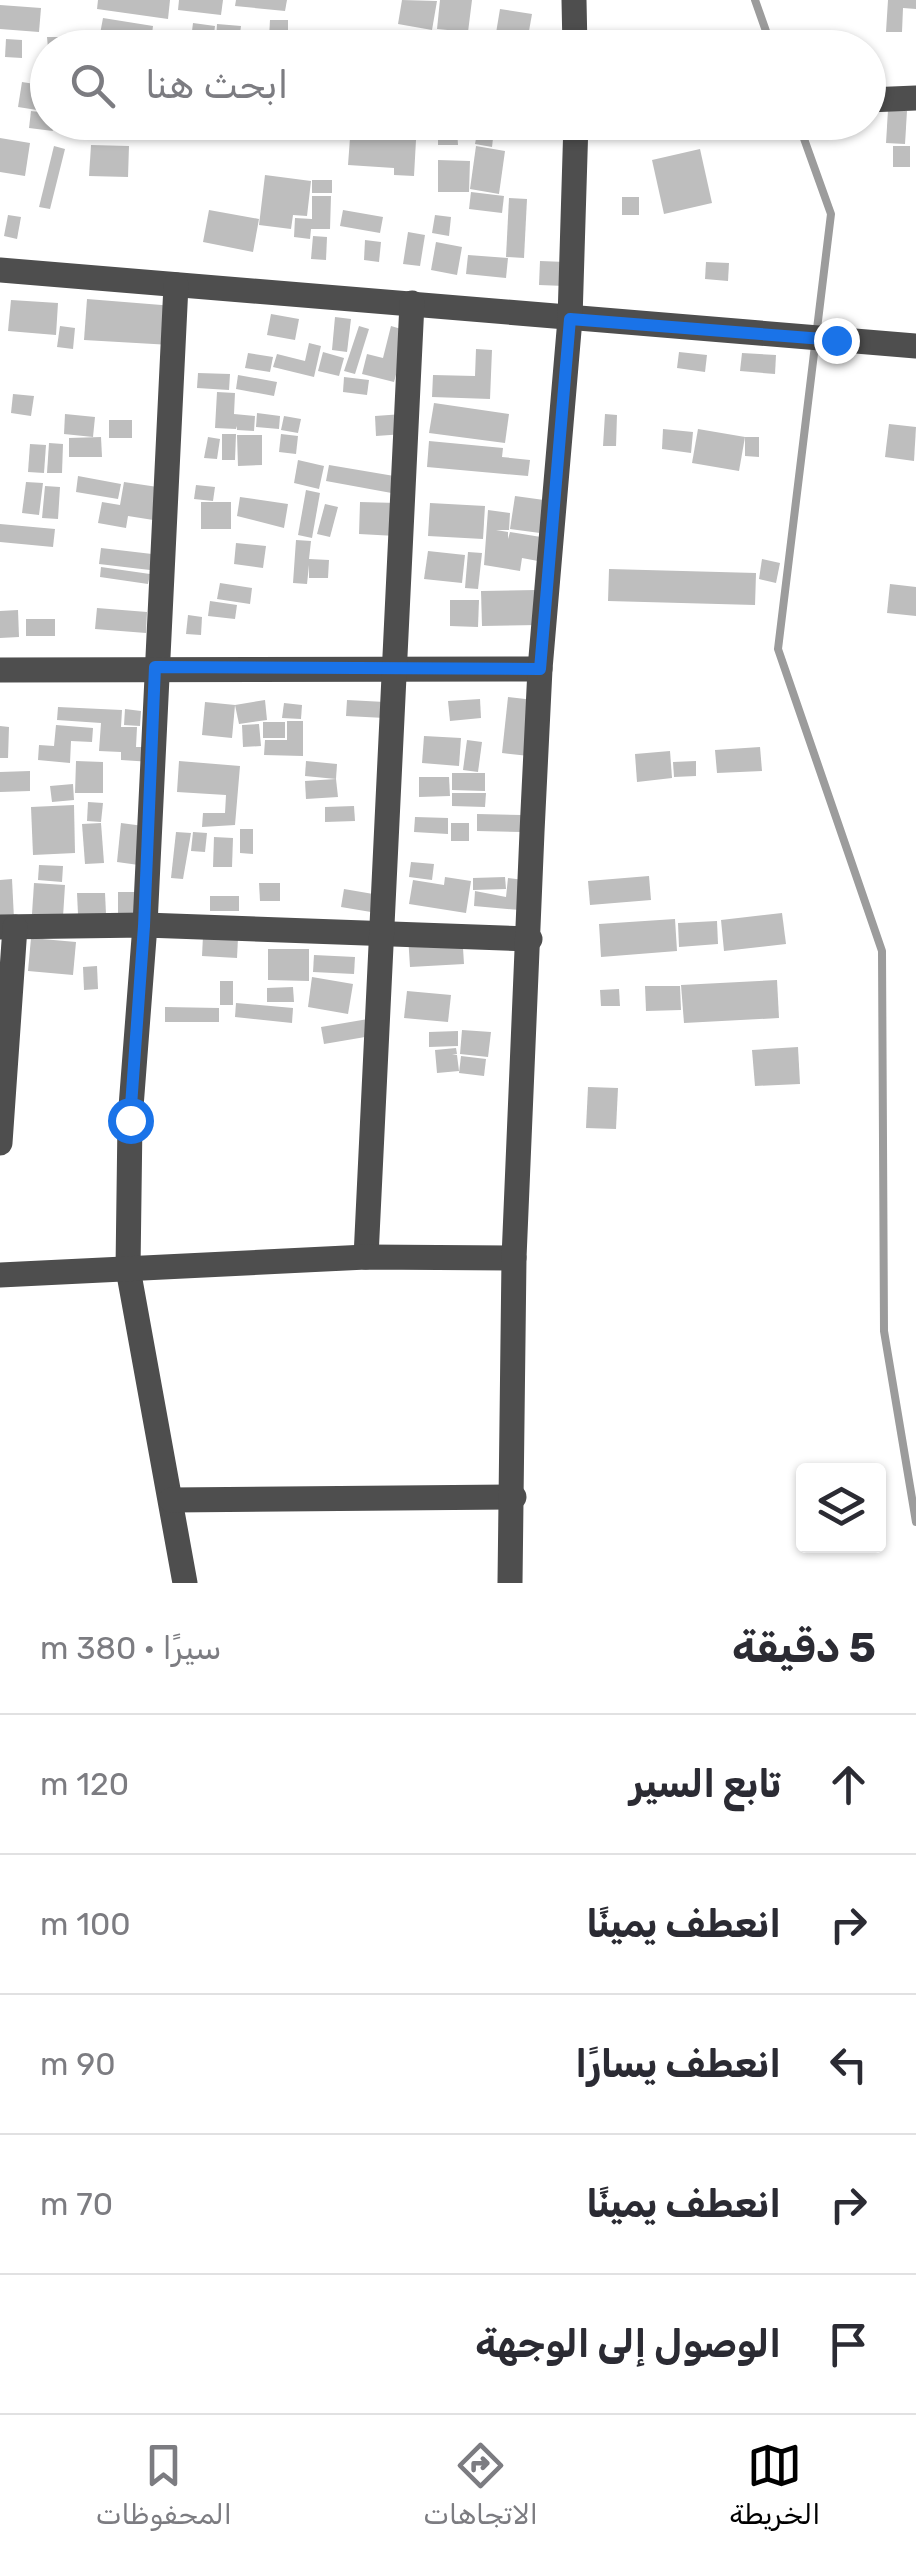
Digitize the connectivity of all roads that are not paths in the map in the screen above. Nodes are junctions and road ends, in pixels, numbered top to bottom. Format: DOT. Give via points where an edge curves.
graph roads {
  1 [pos="574,0"];
  2 [pos="575,30"];
  3 [pos="916,98"];
  4 [pos="886,99"];
  5 [pos="575,140"];
  6 [pos="0,270"];
  7 [pos="176,285"];
  8 [pos="412,302"];
  9 [pos="570,319"];
  10 [pos="916,346"];
  11 [pos="155,667"];
  12 [pos="540,669"];
  13 [pos="0,670"];
  14 [pos="394,670"];
  15 [pos="7,926"];
  16 [pos="144,926"];
  17 [pos="381,936"];
  18 [pos="530,939"];
  19 [pos="0,1143"];
  20 [pos="366,1257"];
  21 [pos="514,1258"];
  22 [pos="128,1268"];
  23 [pos="0,1275"];
  24 [pos="514,1497"];
  25 [pos="171,1500"];
  26 [pos="186,1583"];
  27 [pos="510,1583"];
  1 -- 2 [label="street"];
  3 -- 4 [label="street"];
  5 -- 9 [label="street"];
  6 -- 7 [label="street"];
  7 -- 8 [label="street"];
  7 -- 11 [label="street"];
  8 -- 9 [label="street"];
  8 -- 14 [label="street"];
  9 -- 10 [label="street"];
  9 -- 12 [label="street"];
  11 -- 13 [label="street"];
  11 -- 14 [label="street"];
  11 -- 16 [label="street"];
  12 -- 14 [label="street"];
  12 -- 18 [label="street"];
  14 -- 17 [label="street"];
  15 -- 16 [label="street"];
  15 -- 19 [label="street"];
  16 -- 17 [label="street"];
  16 -- 22 [label="street"];
  17 -- 18 [label="street"];
  17 -- 20 [label="street"];
  18 -- 21 [label="street"];
  20 -- 21 [label="street"];
  20 -- 22 [label="street"];
  21 -- 24 [label="street"];
  22 -- 23 [label="street"];
  22 -- 25 [label="street"];
  24 -- 25 [label="street"];
  24 -- 27 [label="street"];
  25 -- 26 [label="street"];
}
